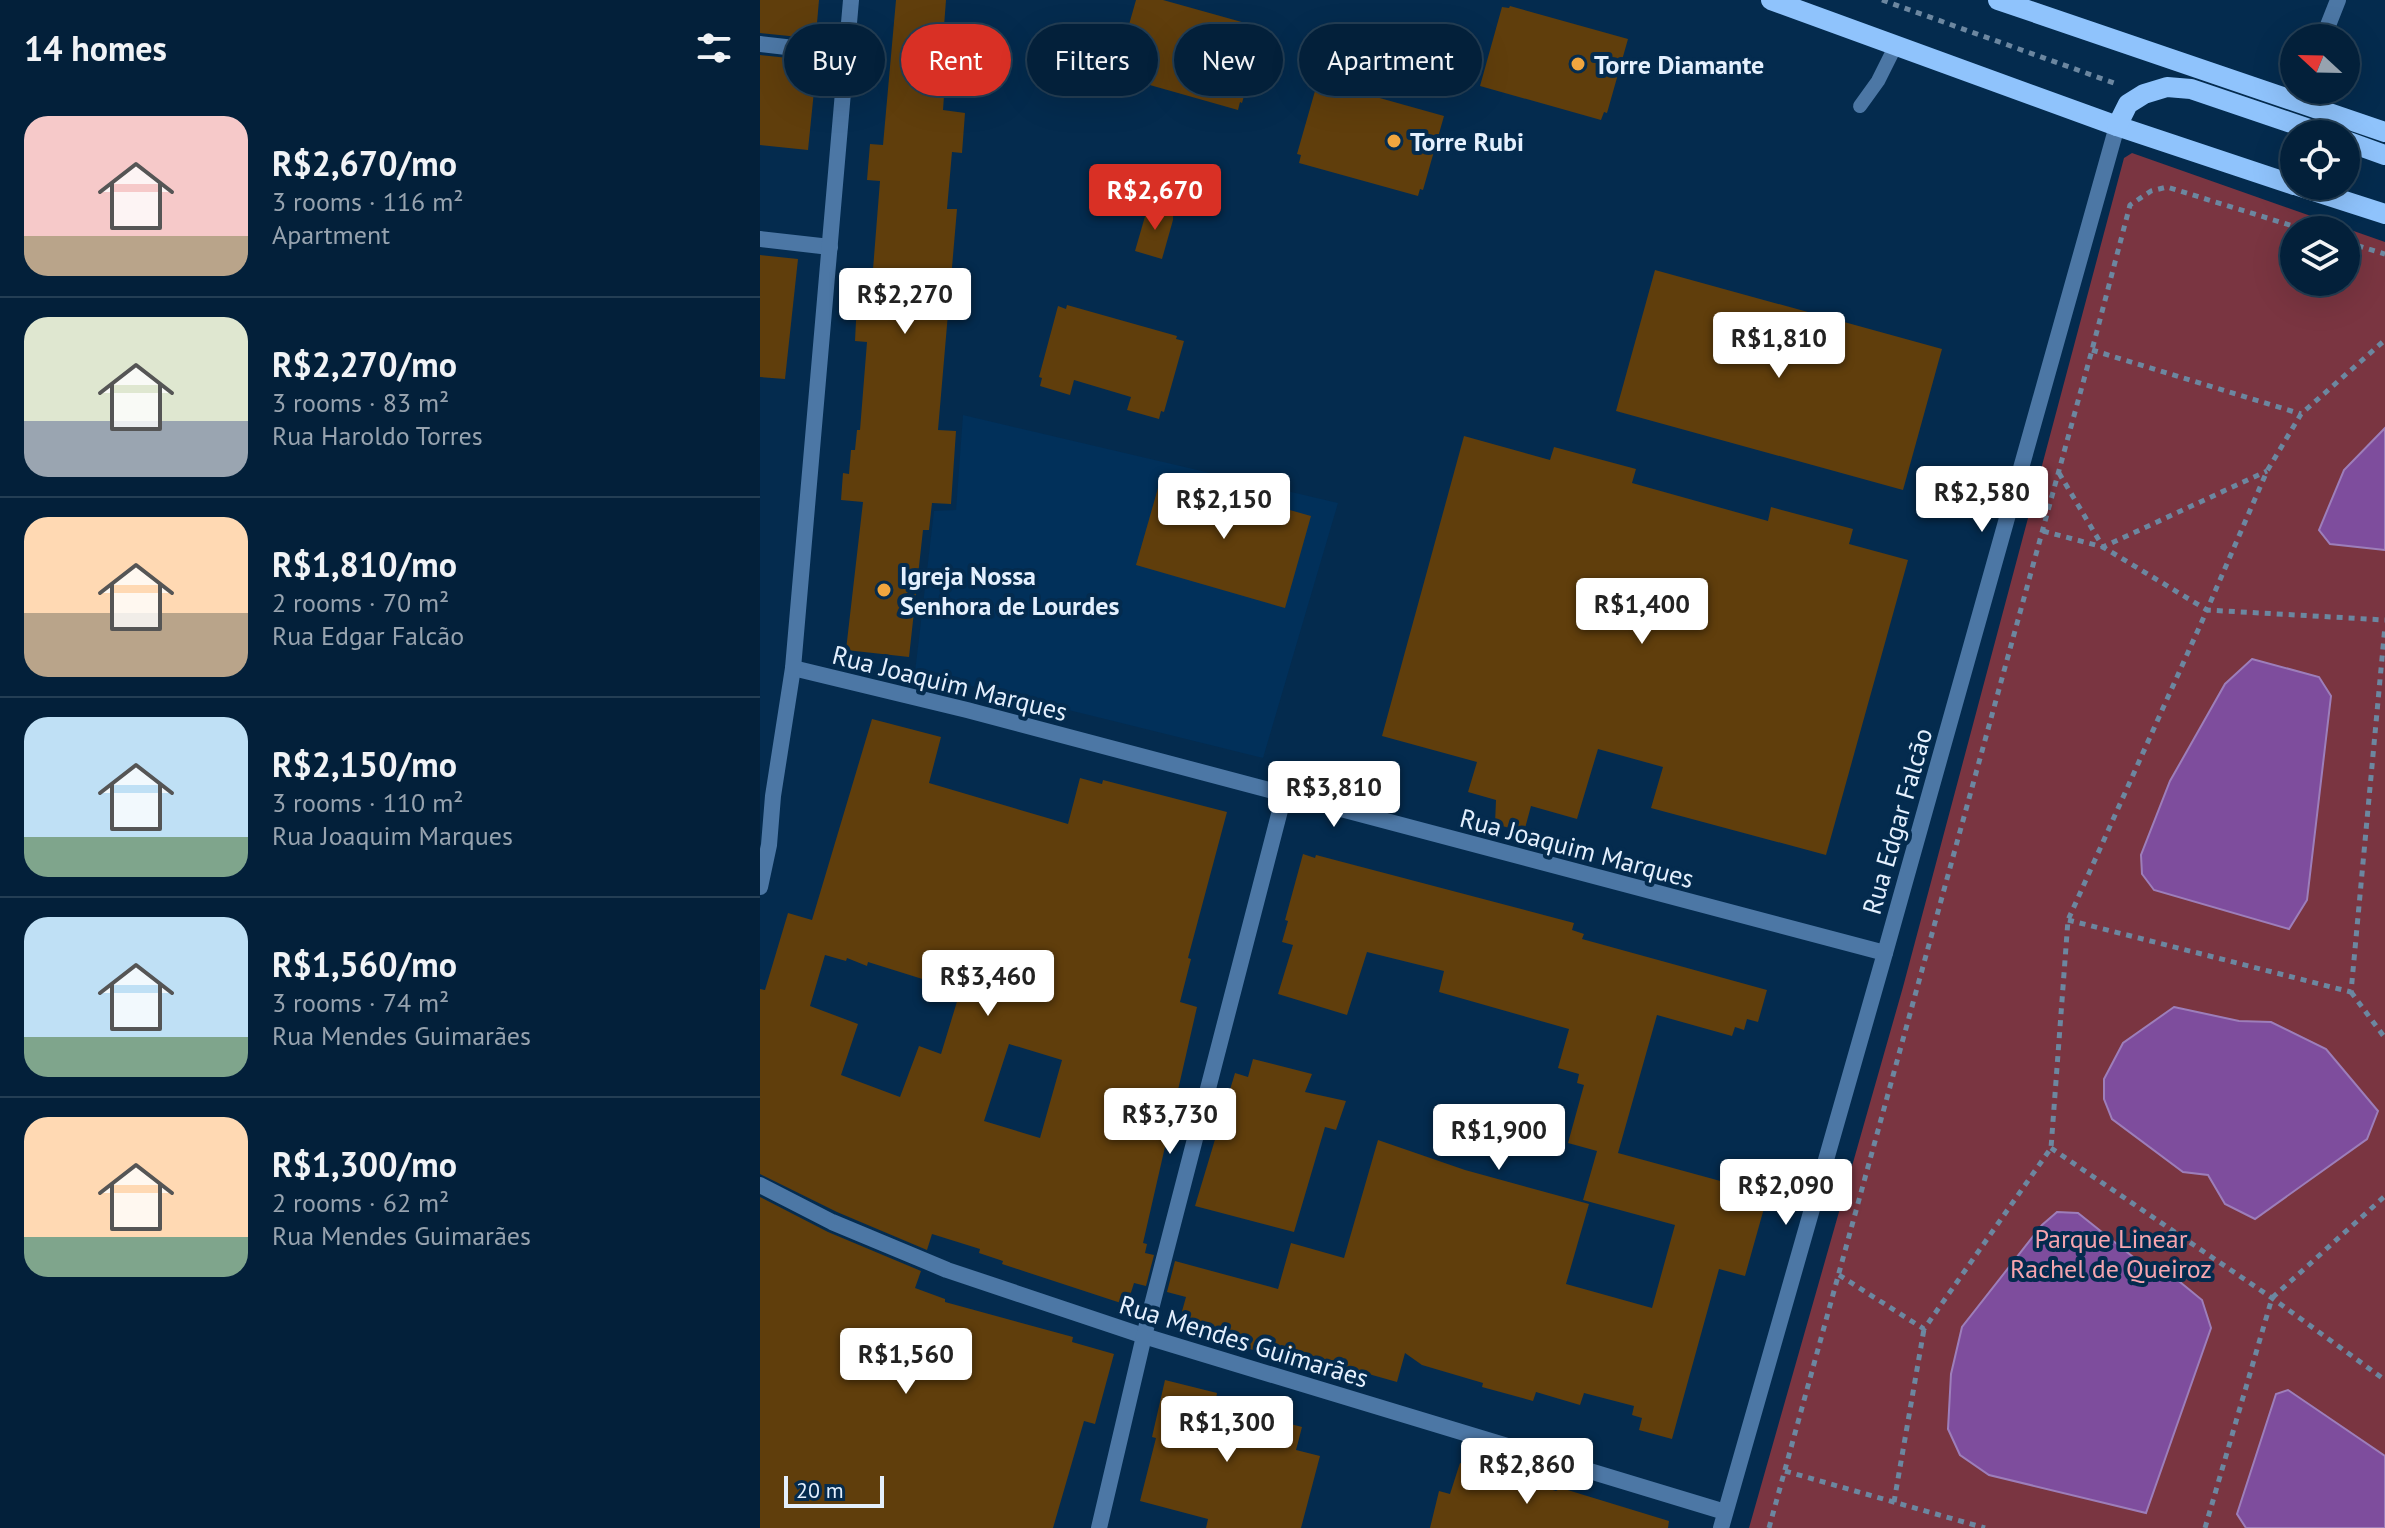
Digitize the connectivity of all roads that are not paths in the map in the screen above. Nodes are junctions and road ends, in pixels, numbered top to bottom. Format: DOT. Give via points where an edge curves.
graph roads {
  1 [pos="851,0"];
  2 [pos="1771,0"];
  3 [pos="1998,0"];
  4 [pos="2338,0"];
  5 [pos="849,24"];
  6 [pos="2329,24"];
  7 [pos="760,44"];
  8 [pos="1896,45"];
  9 [pos="784,47"];
  10 [pos="2280,90"];
  11 [pos="843,96"];
  12 [pos="2318,104"];
  13 [pos="1860,106"];
  14 [pos="2283,120"];
  15 [pos="2117,126"];
  16 [pos="2385,132"];
  17 [pos="2360,146"];
  18 [pos="2385,155"];
  19 [pos="2280,180"];
  20 [pos="2342,200"];
  21 [pos="2385,214"];
  22 [pos="760,239"];
  23 [pos="830,247"];
  24 [pos="793,668"];
  25 [pos="766,795"];
  26 [pos="1284,795"];
  27 [pos="760,887"];
  28 [pos="1885,953"];
  29 [pos="760,1185"];
  30 [pos="1144,1336"];
  31 [pos="1723,1520"];
  32 [pos="1099,1528"];
  1 -- 5 [label="street"];
  2 -- 8 [label="main road"];
  3 -- 10 [label="main road"];
  4 -- 6 [label="street"];
  7 -- 9 [label="street"];
  8 -- 13 [label="lane"];
  8 -- 15 [label="main road"];
  11 -- 23 [label="street"];
  12 -- 16 [label="main road"];
  14 -- 15 [label="main road" via="2191,89 2167,87 2128,104"];
  15 -- 19 [label="main road"];
  15 -- 28 [label="street, Rua Edgar Falcão"];
  17 -- 18 [label="main road"];
  20 -- 21 [label="main road"];
  22 -- 23 [label="street"];
  23 -- 24 [label="street"];
  24 -- 25 [label="street"];
  24 -- 26 [label="street, Rua Joaquim Marques"];
  25 -- 27 [label="street" via="769,845"];
  26 -- 28 [label="street, Rua Joaquim Marques"];
  26 -- 30 [label="street"];
  28 -- 31 [label="street, Rua Edgar Falcão"];
  29 -- 30 [label="street, Rua Mendes Guimarães" via="947,1270"];
  30 -- 31 [label="street, Rua Mendes Guimarães"];
  30 -- 32 [label="street"];
}
